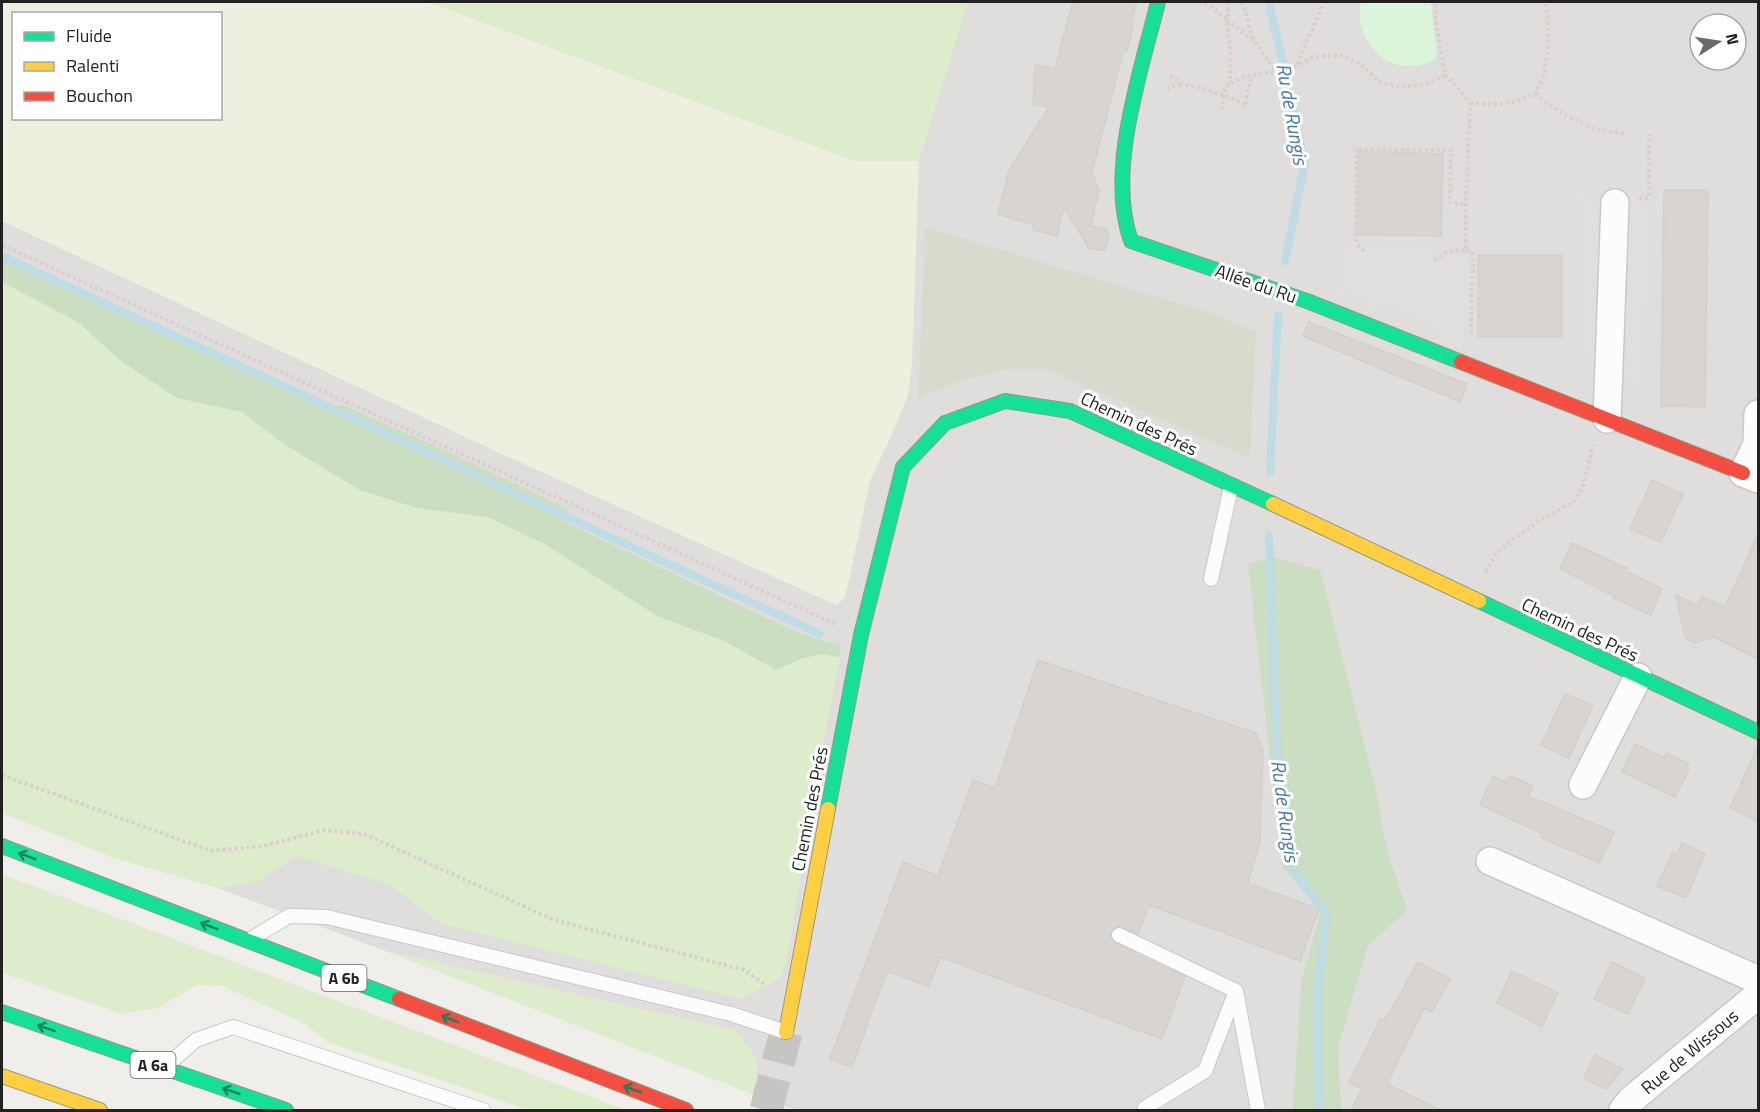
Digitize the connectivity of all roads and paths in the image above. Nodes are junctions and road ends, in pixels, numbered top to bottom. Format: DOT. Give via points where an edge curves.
graph roads {
  1 [pos="1158,2"];
  2 [pos="1199,2"];
  3 [pos="1229,2"];
  4 [pos="1241,2"];
  5 [pos="1324,2"];
  6 [pos="1435,2"];
  7 [pos="1545,2"];
  8 [pos="1227,20"];
  9 [pos="1255,42"];
  10 [pos="1143,57"];
  11 [pos="1297,66"];
  12 [pos="1277,72"];
  13 [pos="1253,75"];
  14 [pos="1445,75"];
  15 [pos="1228,84"];
  16 [pos="1535,94"];
  17 [pos="1222,96"];
  18 [pos="1470,104"];
  19 [pos="1222,110"];
  20 [pos="1627,134"];
  21 [pos="1649,134"];
  22 [pos="1615,202"];
  23 [pos="1466,204"];
  24 [pos="2,245"];
  25 [pos="1466,250"];
  26 [pos="1364,251"];
  27 [pos="1434,260"];
  28 [pos="1487,372"];
  29 [pos="1758,414"];
  30 [pos="1604,418"];
  31 [pos="1751,476"];
  32 [pos="1231,487"];
  33 [pos="1211,579"];
  34 [pos="1467,596"];
  35 [pos="861,635"];
  36 [pos="1638,677"];
  37 [pos="1758,732"];
  38 [pos="2,774"];
  39 [pos="1583,785"];
  40 [pos="2,846"];
  41 [pos="1490,861"];
  42 [pos="1119,935"];
  43 [pos="249,941"];
  44 [pos="1758,980"];
  45 [pos="1236,991"];
  46 [pos="1758,995"];
  47 [pos="792,1004"];
  48 [pos="2,1012"];
  49 [pos="786,1032"];
  50 [pos="163,1068"];
  51 [pos="2,1077"];
  52 [pos="1145,1108"];
  53 [pos="100,1110"];
  54 [pos="286,1110"];
  55 [pos="483,1110"];
  56 [pos="686,1110"];
  57 [pos="1258,1110"];
  58 [pos="1623,1110"];
  1 -- 10 [label="main road, Allée du Ru"];
  2 -- 8 [label="path"];
  3 -- 8 [label="path"];
  4 -- 9 [label="path"];
  5 -- 11 [label="path"];
  6 -- 14 [label="path"];
  7 -- 16 [label="path" via="1547,53 1544,74"];
  8 -- 9 [label="path"];
  8 -- 15 [label="path" via="1232,61"];
  9 -- 12 [label="path"];
  10 -- 17 [label="path" via="1182,84"];
  10 -- 28 [label="main road, Allée du Ru" via="1128,125 1122,185 1125,224 1131,241 1307,301"];
  11 -- 12 [label="path"];
  11 -- 14 [label="path" via="1314,57 1339,55 1359,63 1381,83 1404,87 1426,84"];
  12 -- 13 [label="path"];
  13 -- 15 [label="path"];
  13 -- 17 [label="path" via="1246,106"];
  14 -- 18 [label="path"];
  15 -- 17 [label="path"];
  16 -- 18 [label="path" via="1500,105"];
  16 -- 20 [label="path" via="1594,129"];
  17 -- 19 [label="path"];
  18 -- 23 [label="path"];
  21 -- 22 [label="path" via="1649,198"];
  22 -- 30 [label="street"];
  23 -- 25 [label="path"];
  23 -- 26 [label="path" via="1450,203 1451,150 1356,149 1356,243"];
  24 -- 35 [label="path"];
  25 -- 27 [label="path" via="1447,252"];
  25 -- 28 [label="path" via="1473,254 1471,341 1485,350"];
  28 -- 30 [label="main road, Allée du Ru"];
  29 -- 31 [label="street"];
  30 -- 31 [label="main road, Allée du Ru"];
  30 -- 34 [label="path" via="1584,484 1573,501 1496,554"];
  32 -- 33 [label="lane"];
  32 -- 34 [label="main road, Chemin des Prés"];
  32 -- 35 [label="main road, Chemin des Prés" via="1070,411 1005,401 945,423 903,467"];
  34 -- 36 [label="main road, Chemin des Prés"];
  35 -- 47 [label="main road, Chemin des Prés"];
  36 -- 37 [label="main road, Chemin des Prés"];
  36 -- 39 [label="street"];
  38 -- 47 [label="path" via="211,851 264,846 324,830 364,834 554,920 744,970"];
  43 -- 40 [label="main road, A 6b, one-way"];
  41 -- 44 [label="street"];
  42 -- 45 [label="lane"];
  43 -- 49 [label="lane" via="289,916 327,917 731,1014"];
  56 -- 43 [label="main road, A 6b, one-way"];
  45 -- 52 [label="lane" via="1204,1071"];
  45 -- 57 [label="lane"];
  46 -- 58 [label="street, Rue de Wissous"];
  47 -- 49 [label="main road, Chemin des Prés"];
  50 -- 48 [label="main road, A 6a, one-way"];
  54 -- 50 [label="main road, A 6a, one-way"];
  50 -- 55 [label="lane" via="196,1040 233,1027"];
  51 -- 53 [label="main road"];
}
